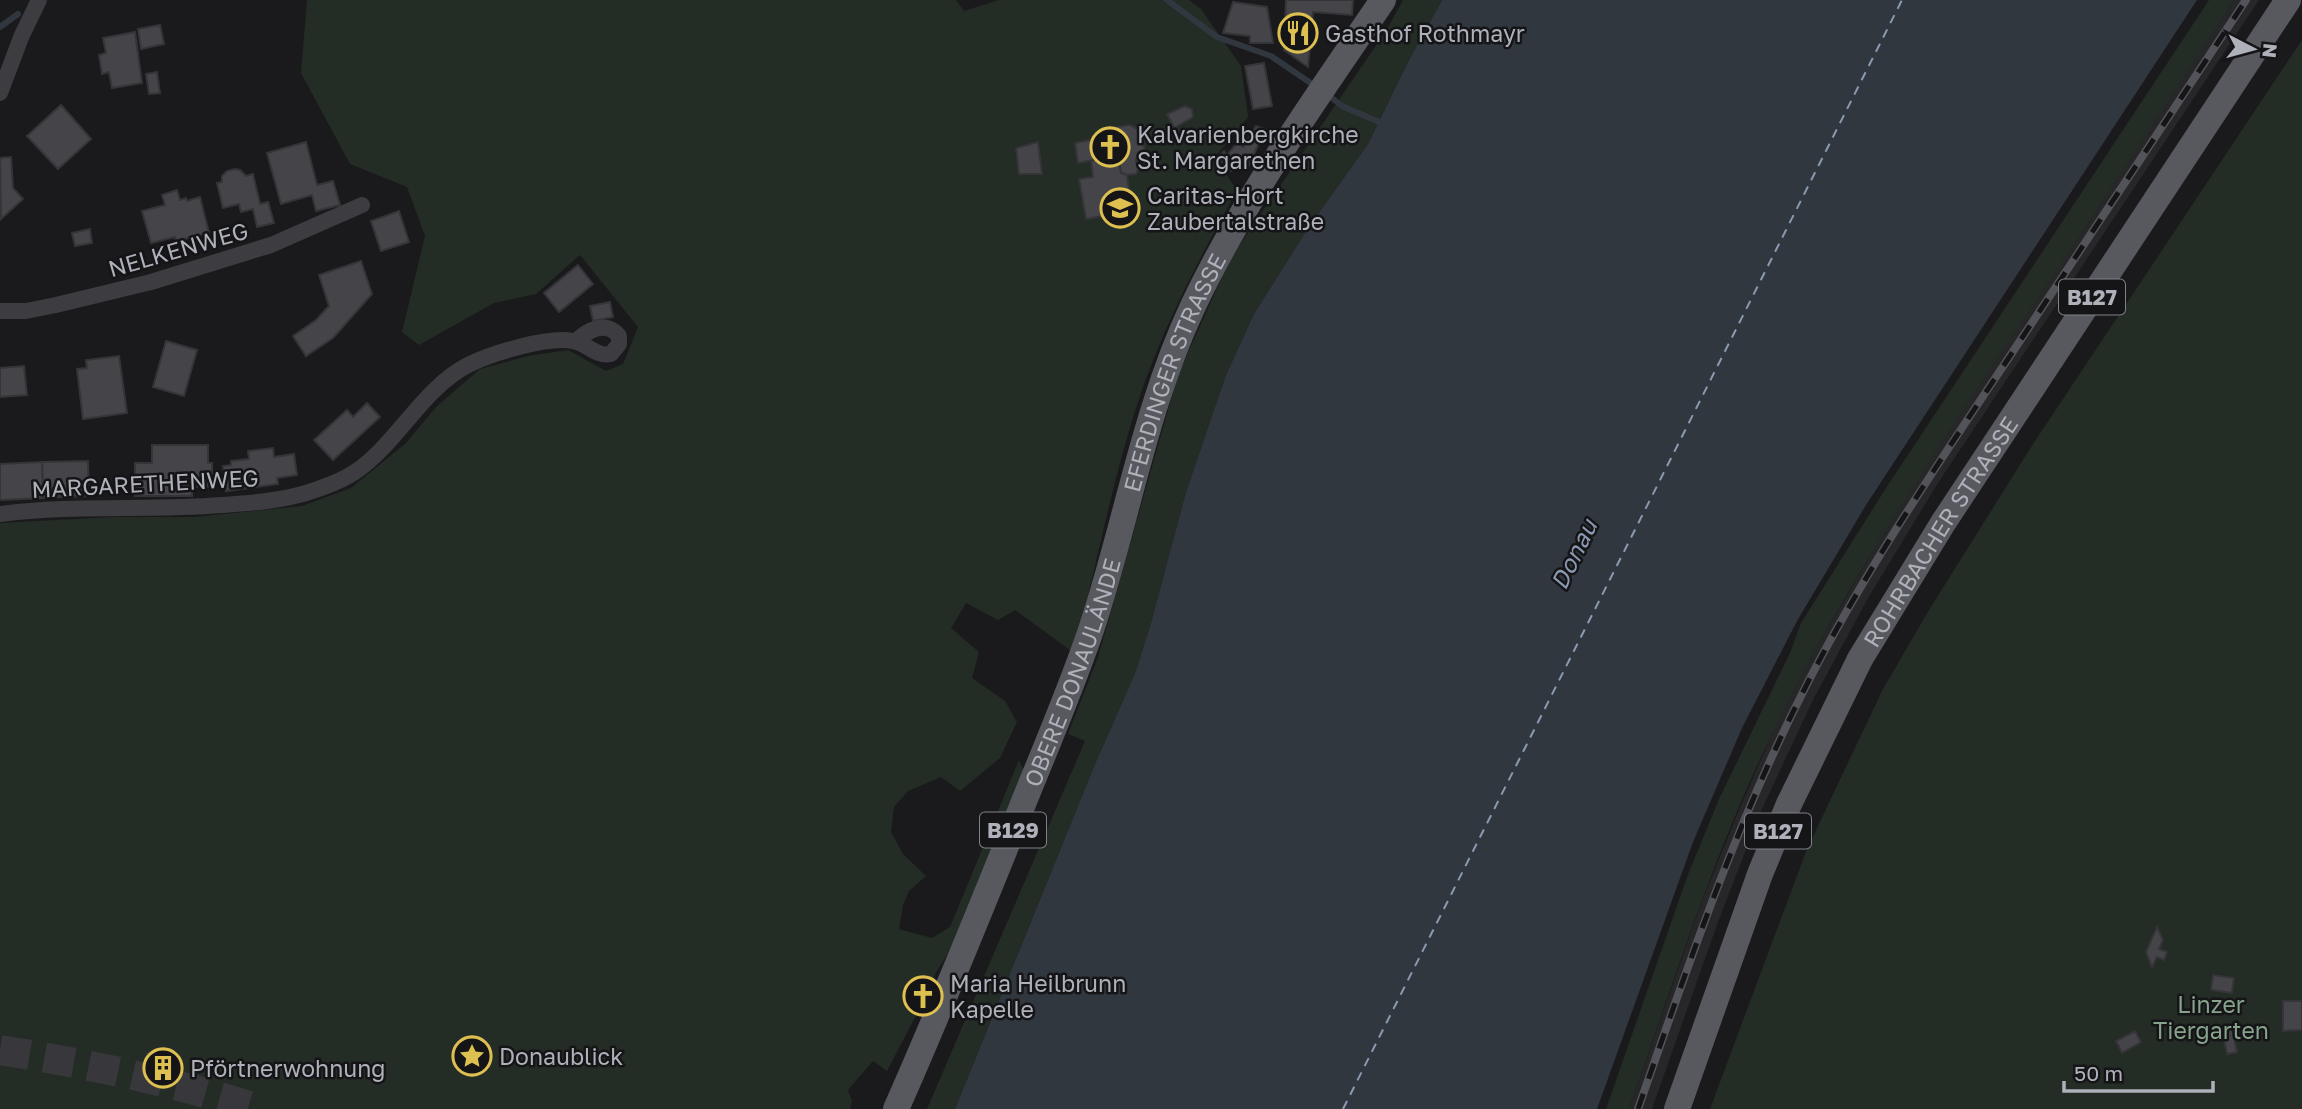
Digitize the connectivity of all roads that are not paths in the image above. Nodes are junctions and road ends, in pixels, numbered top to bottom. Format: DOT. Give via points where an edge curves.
graph roads {
  1 [pos="1383,0"];
  2 [pos="2288,0"];
  3 [pos="38,1"];
  4 [pos="0,93"];
  5 [pos="362,205"];
  6 [pos="0,312"];
  7 [pos="576,341"];
  8 [pos="0,514"];
  9 [pos="1115,546"];
  10 [pos="897,1109"];
  11 [pos="1677,1109"];
  1 -- 9 [label="main road, EFERDINGER STRASSE / B129" via="1237,222 1188,317 1149,420"];
  2 -- 11 [label="main road, ROHRBACHER STRASSE / B127" via="1943,523 1860,659 1760,874"];
  3 -- 4 [label="street"];
  5 -- 6 [label="street, NELKENWEG" via="271,245 151,282 26,311"];
  7 -- 8 [label="street, MARGARETHENWEG" via="538,343 468,365 355,472 303,494 187,508 69,508"];
  9 -- 10 [label="main road, OBERE DONAULÄNDE / B129" via="1065,701"];
}
